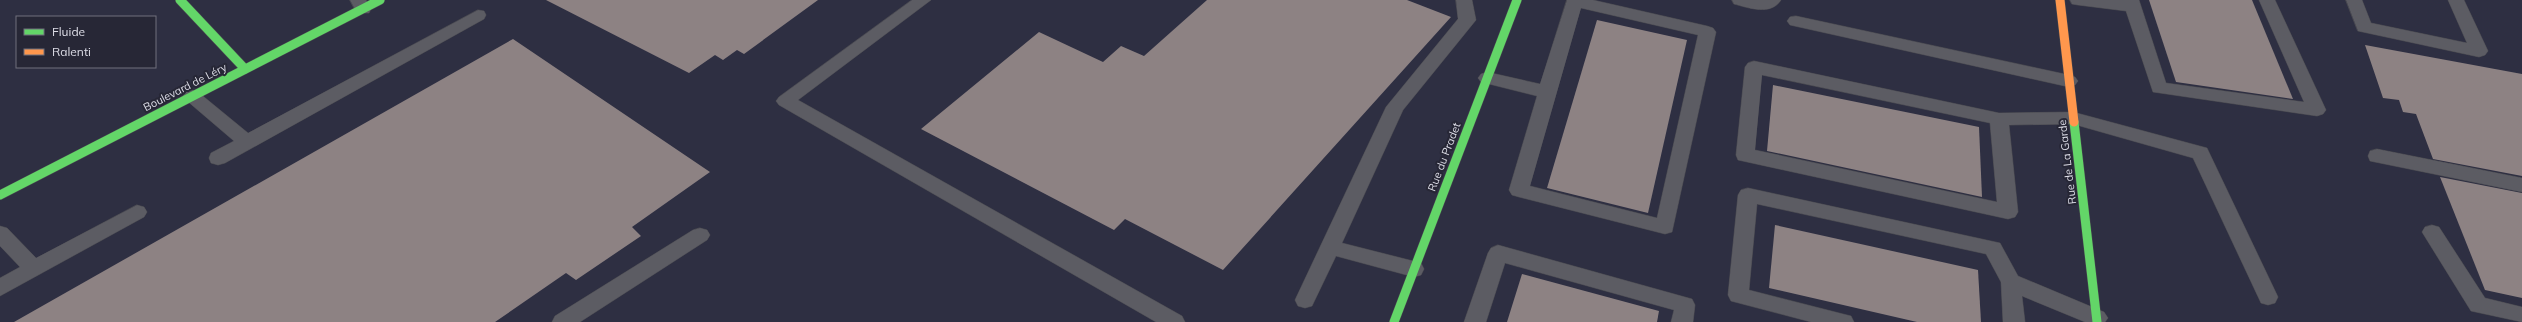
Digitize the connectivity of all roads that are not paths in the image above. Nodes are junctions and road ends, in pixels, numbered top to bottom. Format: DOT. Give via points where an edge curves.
graph roads {
  1 [pos="180,0"];
  2 [pos="380,0"];
  3 [pos="923,0"];
  4 [pos="1464,0"];
  5 [pos="1517,0"];
  6 [pos="1740,0"];
  7 [pos="1773,0"];
  8 [pos="2060,0"];
  9 [pos="2078,0"];
  10 [pos="2267,0"];
  11 [pos="2354,0"];
  12 [pos="2456,0"];
  13 [pos="361,4"];
  14 [pos="2132,4"];
  15 [pos="478,15"];
  16 [pos="1796,21"];
  17 [pos="245,69"];
  18 [pos="1487,78"];
  19 [pos="2069,81"];
  20 [pos="1547,92"];
  21 [pos="192,96"];
  22 [pos="2073,118"];
  23 [pos="1999,119"];
  24 [pos="247,142"];
  25 [pos="2378,156"];
  26 [pos="218,158"];
  27 [pos="2522,185"];
  28 [pos="0,195"];
  29 [pos="137,212"];
  30 [pos="2432,232"];
  31 [pos="0,233"];
  32 [pos="700,235"];
  33 [pos="1329,247"];
  34 [pos="34,269"];
  35 [pos="1414,269"];
  36 [pos="2011,282"];
  37 [pos="0,288"];
  38 [pos="2268,297"];
  39 [pos="1305,300"];
  40 [pos="2522,315"];
  41 [pos="2097,320"];
  42 [pos="1399,321"];
  43 [pos="563,322"];
  44 [pos="1174,322"];
  45 [pos="1475,322"];
  46 [pos="1682,322"];
  47 [pos="1843,322"];
  48 [pos="2014,322"];
  1 -- 17 [label="street"];
  2 -- 13 [label="street, Boulevard de Léry"];
  3 -- 44 [label="lane" via="785,101"];
  4 -- 33 [label="lane" via="1467,20 1395,107"];
  5 -- 18 [label="street, Rue du Pradet"];
  6 -- 7 [label="lane" via="1765,6"];
  8 -- 19 [label="street, Rue de La Garde"];
  9 -- 14 [label="lane"];
  10 -- 14 [label="lane" via="2318,110 2159,88"];
  11 -- 12 [label="lane" via="2364,27 2479,51"];
  13 -- 17 [label="street, Boulevard de Léry"];
  15 -- 24 [label="lane"];
  16 -- 19 [label="lane"];
  17 -- 21 [label="street, Boulevard de Léry"];
  18 -- 20 [label="lane"];
  18 -- 35 [label="street, Rue du Pradet"];
  19 -- 22 [label="street, Rue de La Garde"];
  20 -- 20 [label="lane" via="1519,190 1665,227 1707,32 1575,1"];
  21 -- 24 [label="lane"];
  21 -- 28 [label="street, Boulevard de Léry"];
  22 -- 23 [label="lane"];
  22 -- 38 [label="lane" via="2200,153"];
  22 -- 41 [label="street, Rue de La Garde"];
  23 -- 23 [label="lane" via="2008,212 1745,155 1754,67"];
  24 -- 26 [label="lane"];
  25 -- 27 [label="lane"];
  29 -- 34 [label="lane"];
  30 -- 40 [label="lane" via="2478,305"];
  31 -- 34 [label="lane"];
  32 -- 43 [label="lane"];
  33 -- 35 [label="lane"];
  33 -- 39 [label="lane"];
  34 -- 37 [label="lane"];
  35 -- 42 [label="street, Rue du Pradet"];
  36 -- 41 [label="lane"];
  36 -- 47 [label="lane" via="1993,248 1748,195 1738,295"];
  36 -- 48 [label="lane"];
  45 -- 46 [label="lane" via="1498,253 1684,305"];
}
